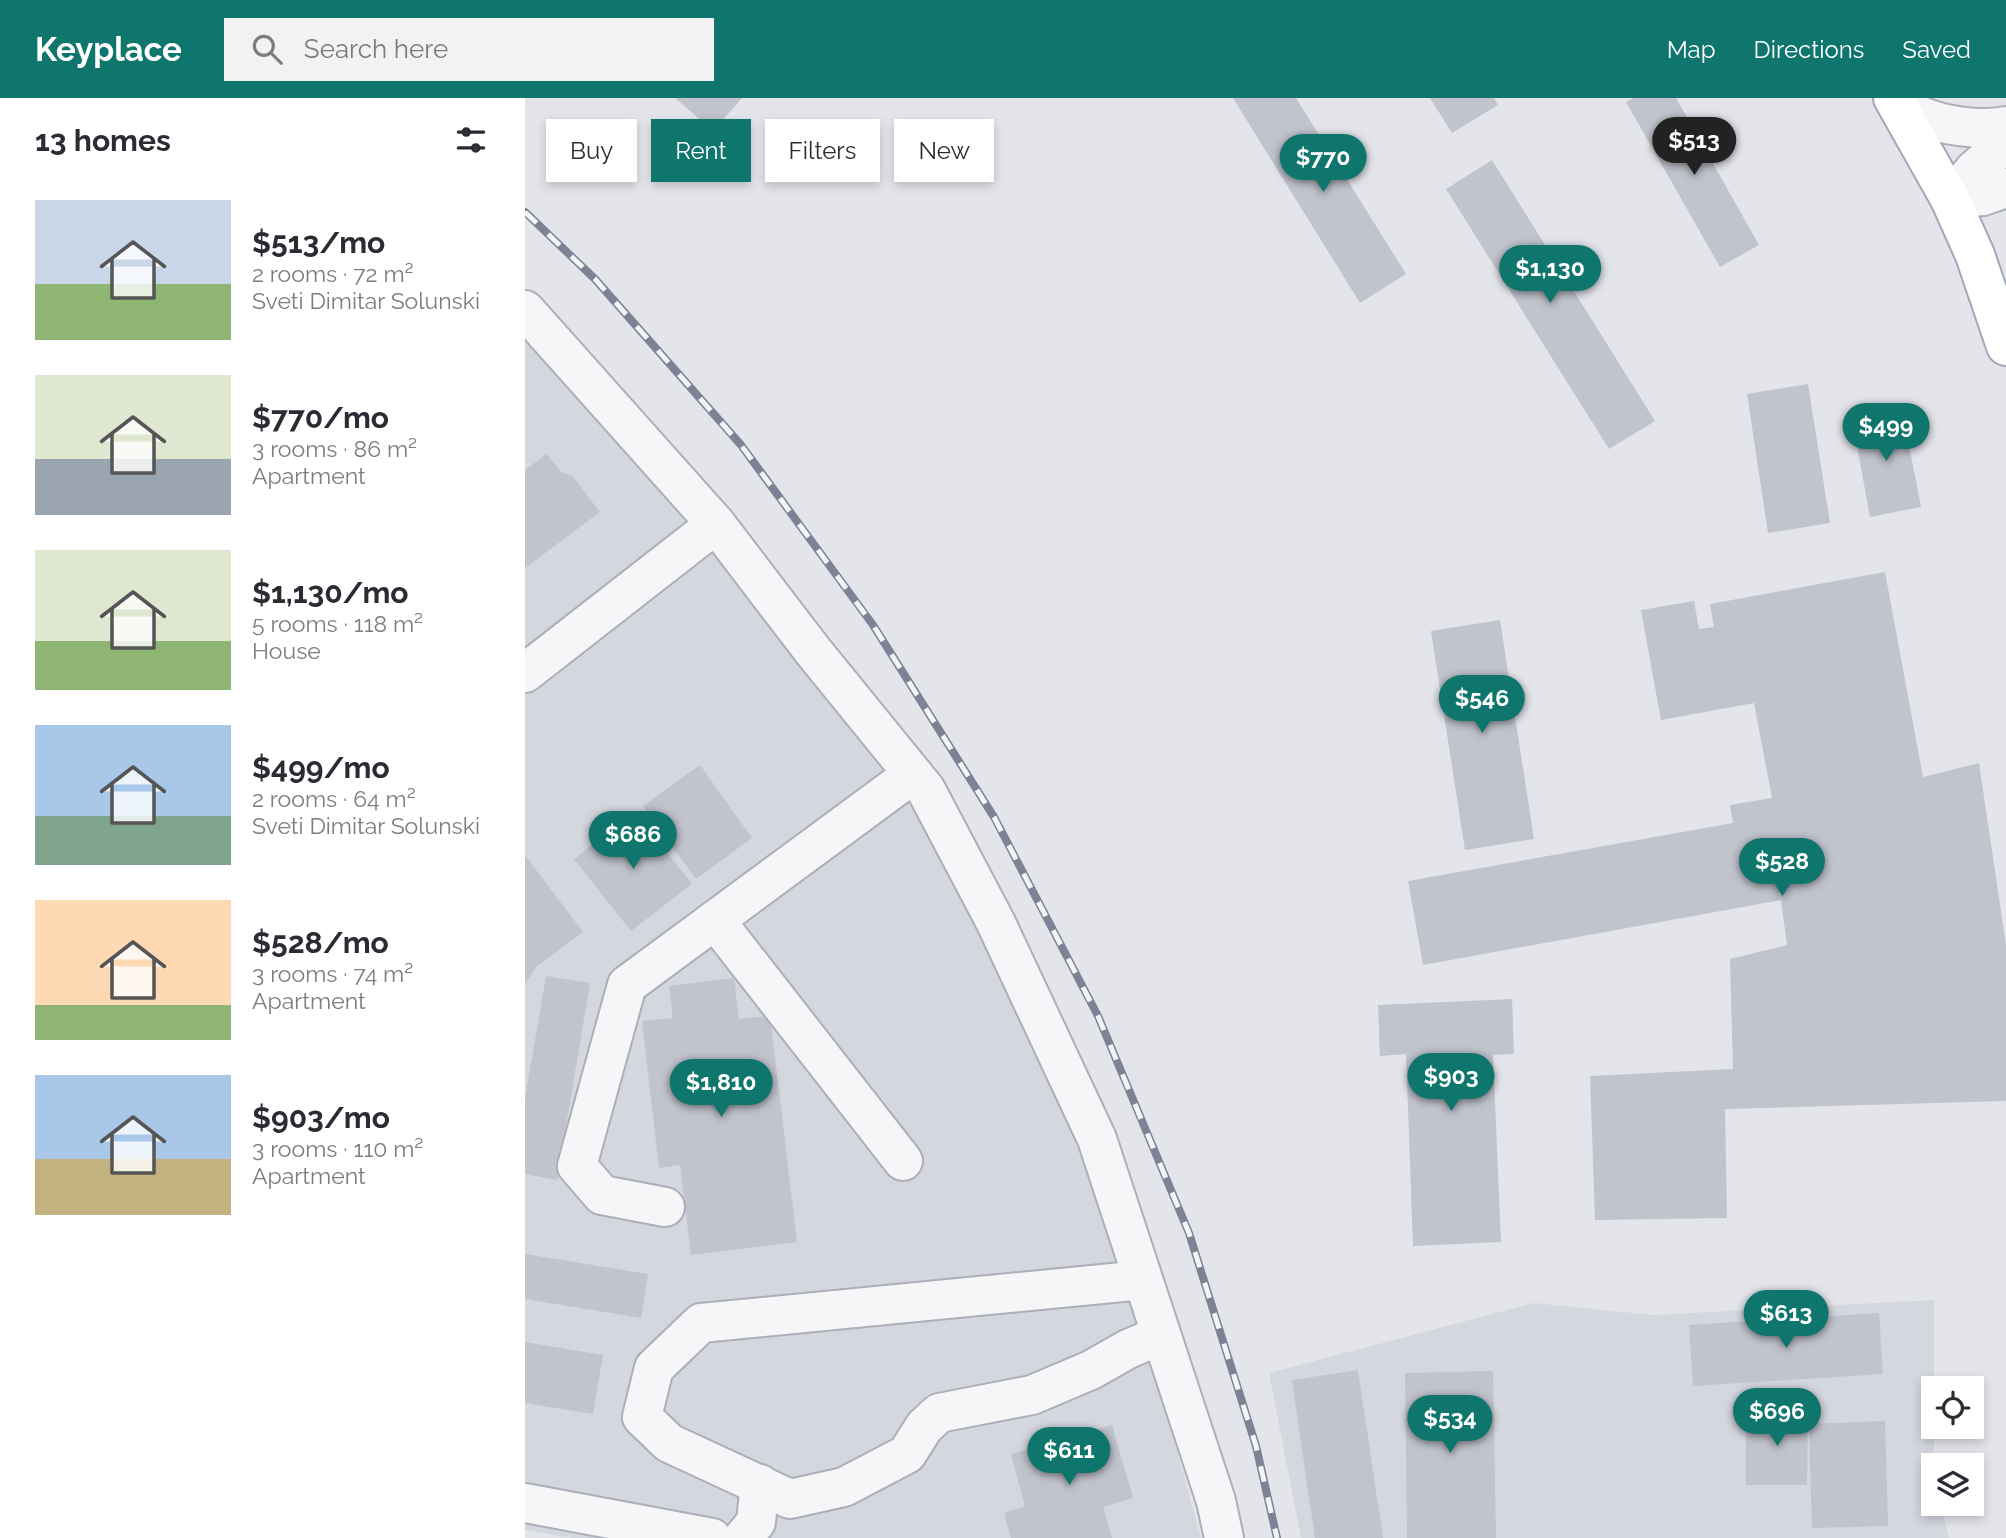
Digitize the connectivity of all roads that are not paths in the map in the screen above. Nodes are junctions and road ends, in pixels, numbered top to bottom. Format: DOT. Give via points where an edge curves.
graph roads {
  1 [pos="1895,98"];
  2 [pos="2006,126"];
  3 [pos="2006,143"];
  4 [pos="2006,188"];
  5 [pos="1950,199"];
  6 [pos="528,322"];
  7 [pos="2006,346"];
  8 [pos="716,524"];
  9 [pos="525,673"];
  10 [pos="913,774"];
  11 [pos="715,920"];
  12 [pos="903,1161"];
  13 [pos="665,1207"];
  14 [pos="1143,1280"];
  15 [pos="1161,1335"];
  16 [pos="760,1484"];
  17 [pos="525,1503"];
  18 [pos="712,1538"];
  19 [pos="743,1538"];
  20 [pos="1224,1538"];
  1 -- 2 [label="street" via="1920,115 1947,123 1973,128"];
  1 -- 5 [label="main road"];
  3 -- 5 [label="street" via="1975,169"];
  4 -- 5 [label="street"];
  5 -- 7 [label="main road"];
  6 -- 8 [label="street"];
  8 -- 9 [label="street"];
  8 -- 10 [label="street"];
  10 -- 11 [label="street"];
  10 -- 14 [label="street" via="926,790 996,923 1097,1139"];
  11 -- 12 [label="street"];
  11 -- 13 [label="street" via="627,985 577,1167 602,1195"];
  14 -- 15 [label="street"];
  14 -- 16 [label="street" via="701,1323 654,1368 642,1417 669,1444"];
  15 -- 16 [label="street" via="1032,1395 939,1413 907,1454 843,1487 790,1499"];
  15 -- 20 [label="street"];
  16 -- 19 [label="street" via="756,1522"];
  17 -- 18 [label="street"];
}
